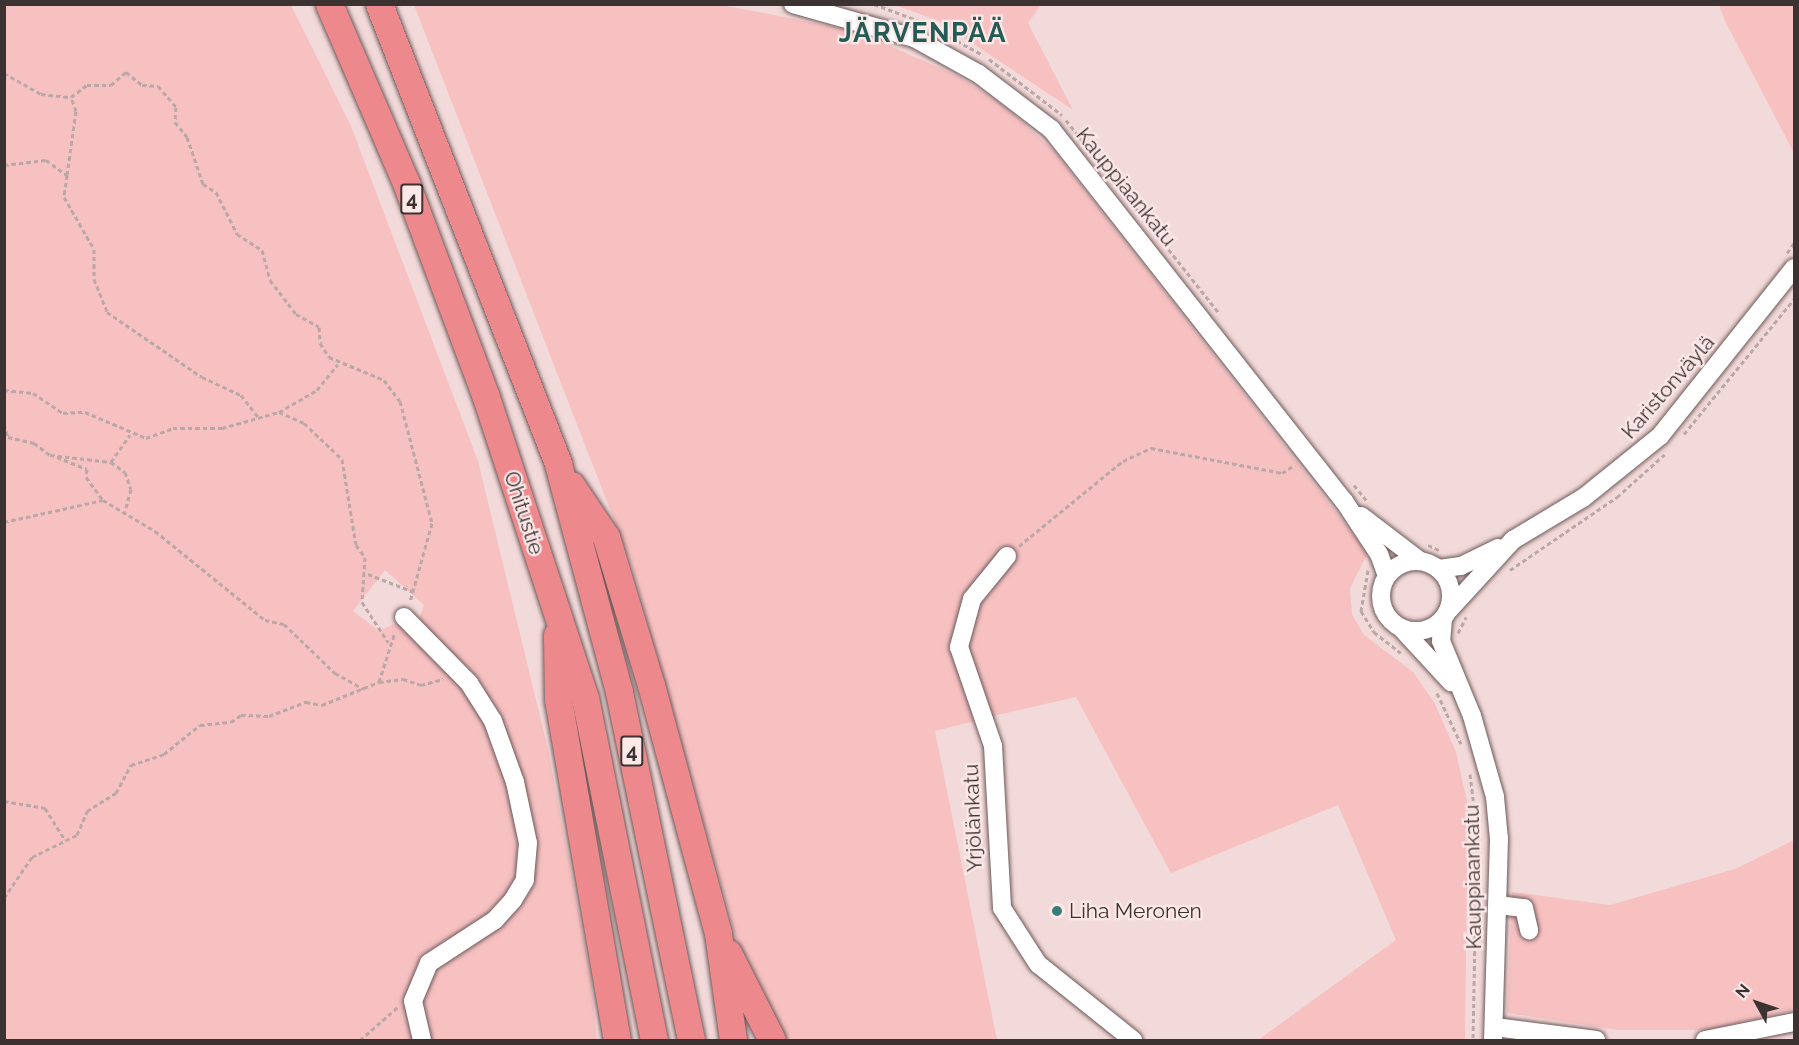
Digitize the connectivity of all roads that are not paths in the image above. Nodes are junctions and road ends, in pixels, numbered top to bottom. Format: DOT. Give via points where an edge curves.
graph roads {
  1 [pos="329,4"];
  2 [pos="380,4"];
  3 [pos="793,4"];
  4 [pos="1787,265"];
  5 [pos="558,464"];
  6 [pos="1344,501"];
  7 [pos="1513,540"];
  8 [pos="1007,556"];
  9 [pos="1420,561"];
  10 [pos="1439,569"];
  11 [pos="1387,576"];
  12 [pos="1446,614"];
  13 [pos="557,616"];
  14 [pos="404,618"];
  15 [pos="1401,628"];
  16 [pos="1462,695"];
  17 [pos="1498,905"];
  18 [pos="1529,930"];
  19 [pos="718,933"];
  20 [pos="1794,1022"];
  21 [pos="1494,1034"];
  22 [pos="422,1041"];
  23 [pos="617,1041"];
  24 [pos="654,1041"];
  25 [pos="691,1041"];
  26 [pos="733,1041"];
  27 [pos="772,1041"];
  28 [pos="1133,1041"];
  29 [pos="1596,1041"];
  30 [pos="1705,1041"];
  1 -- 13 [label="highway, Ohitustie / 4" via="414,204 486,397"];
  2 -- 5 [label="highway, 4"];
  3 -- 6 [label="street, Kauppiaankatu" via="914,38 1022,103 1091,176"];
  4 -- 7 [label="street, Karistonväylä" via="1660,436 1583,498"];
  5 -- 19 [label="highway" via="606,537"];
  5 -- 25 [label="highway, 4" via="620,692"];
  6 -- 9 [label="street, Kauppiaankatu"];
  6 -- 11 [label="street, Kauppiaankatu" via="1379,554"];
  7 -- 10 [label="street" via="1461,566"];
  7 -- 12 [label="street, Karistonväylä"];
  8 -- 28 [label="street, Yrjölänkatu" via="972,599 959,648 993,746 1002,908 1038,964"];
  9 -- 10 [label="street"];
  9 -- 11 [label="street" via="1401,564"];
  10 -- 12 [label="street" via="1451,588"];
  11 -- 15 [label="street" via="1381,599"];
  12 -- 15 [label="street" via="1424,630"];
  12 -- 16 [label="street, Kauppiaankatu" via="1441,640"];
  13 -- 23 [label="highway" via="558,699"];
  13 -- 24 [label="highway, Ohitustie / 4" via="585,698"];
  14 -- 22 [label="street" via="454,667 493,721 515,782 528,843 525,880 495,920 429,963 413,1001"];
  15 -- 16 [label="street"];
  16 -- 17 [label="street, Kauppiaankatu" via="1487,761 1495,797"];
  17 -- 18 [label="street" via="1524,908"];
  17 -- 21 [label="street, Kauppiaankatu"];
  19 -- 26 [label="highway"];
  19 -- 27 [label="highway"];
  20 -- 30 [label="street"];
  21 -- 29 [label="street"];
}
